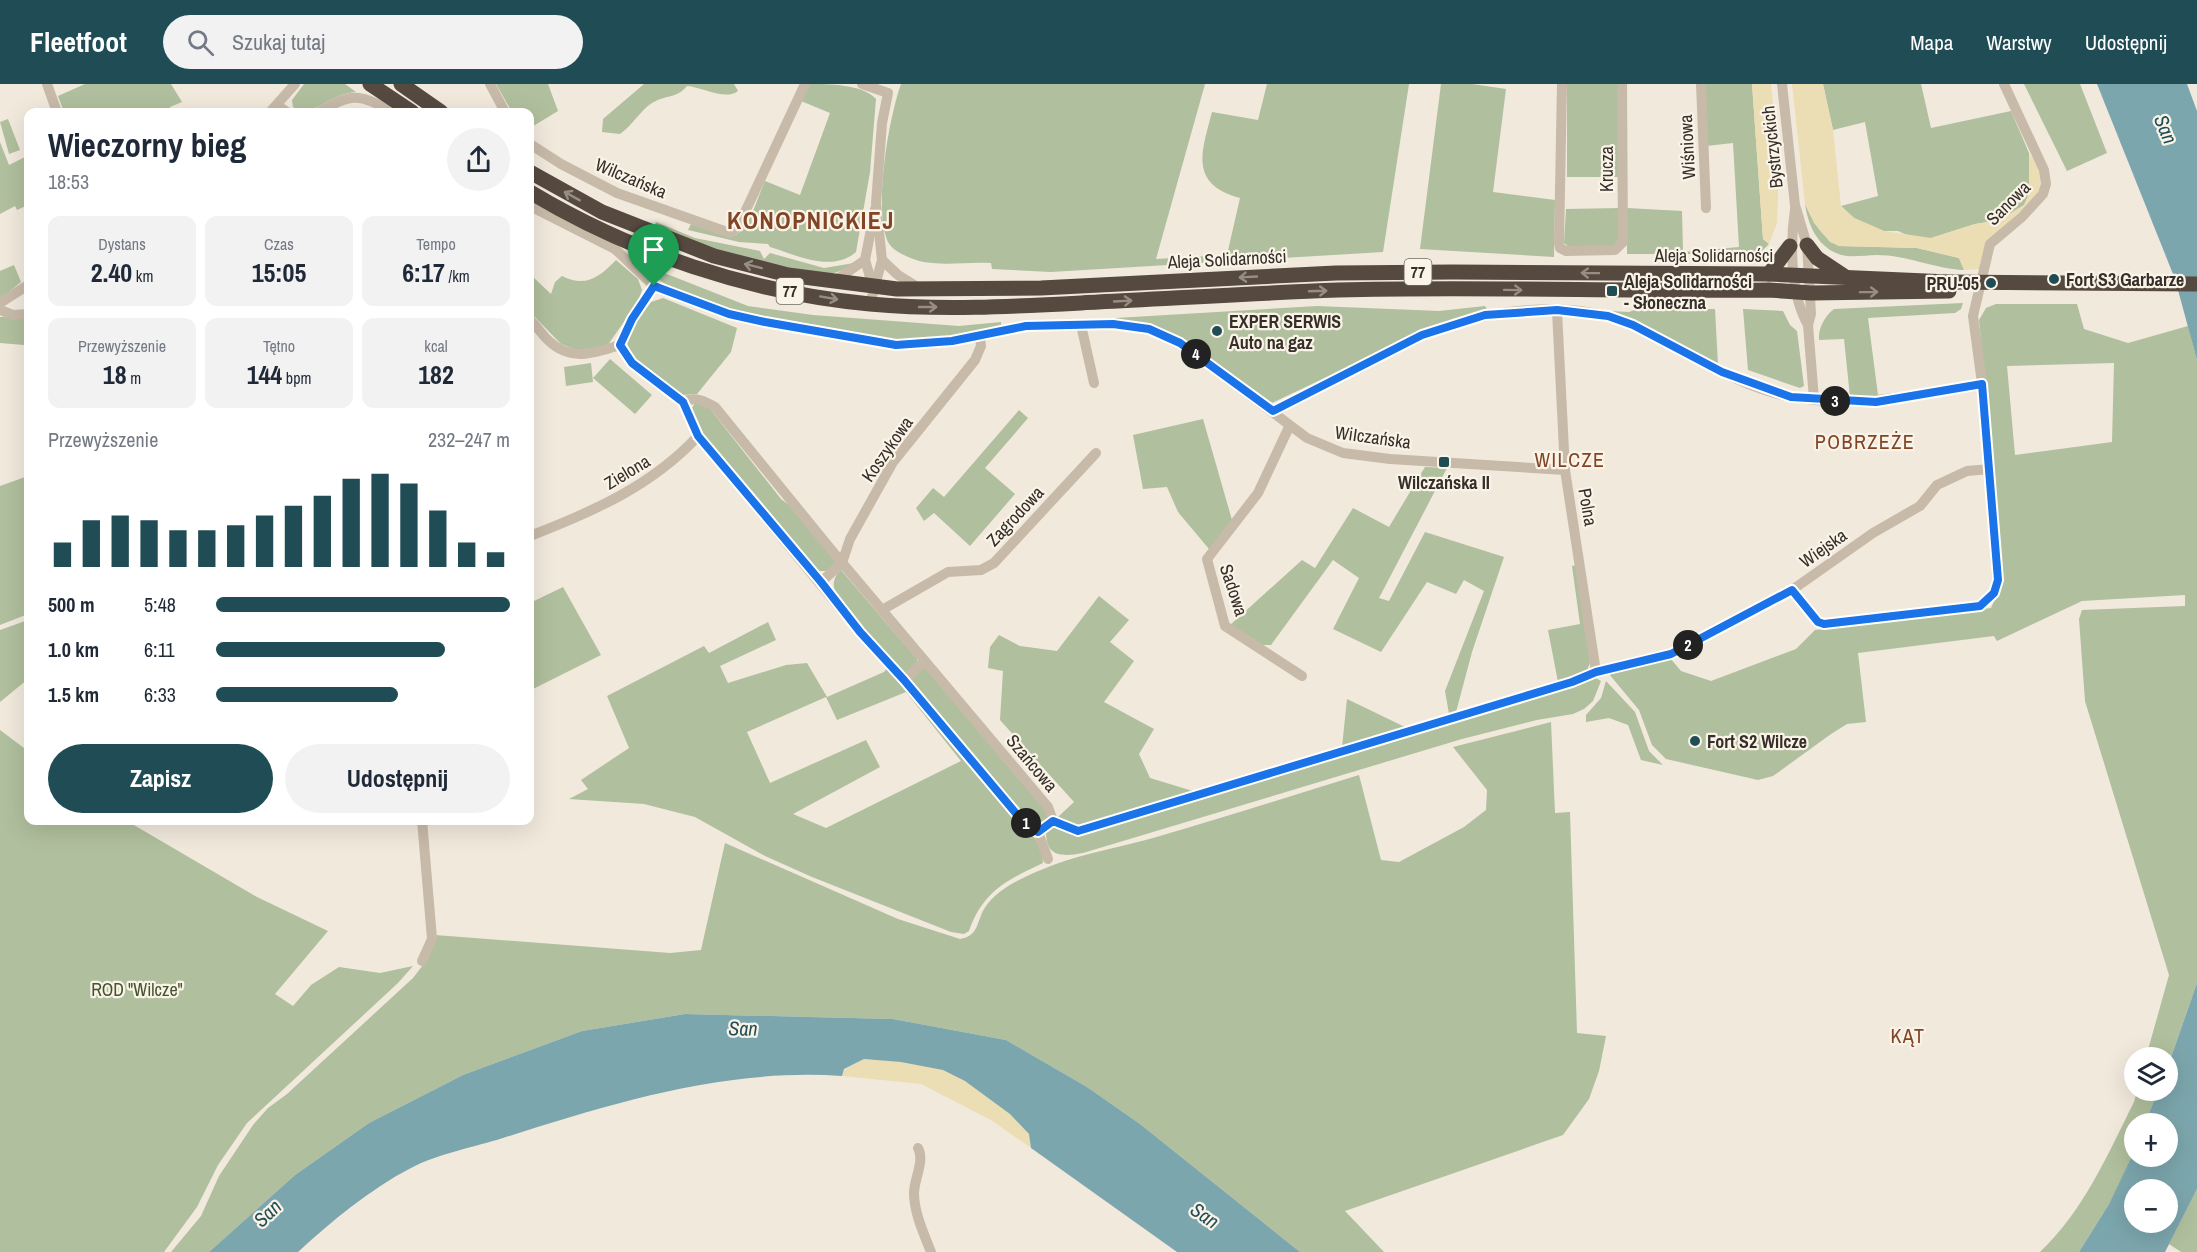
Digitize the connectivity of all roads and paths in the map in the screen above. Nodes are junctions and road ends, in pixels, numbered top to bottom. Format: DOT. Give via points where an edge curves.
graph roads {
  1 [pos="47,84"];
  2 [pos="295,84"];
  3 [pos="370,84"];
  4 [pos="401,84"];
  5 [pos="490,84"];
  6 [pos="805,84"];
  7 [pos="862,84"];
  8 [pos="1562,84"];
  9 [pos="1622,84"];
  10 [pos="1701,84"];
  11 [pos="1782,84"];
  12 [pos="2004,84"];
  13 [pos="890,89"];
  14 [pos="56,108"];
  15 [pos="274,108"];
  16 [pos="326,108"];
  17 [pos="384,108"];
  18 [pos="406,108"];
  19 [pos="435,108"];
  20 [pos="503,108"];
  21 [pos="534,146"];
  22 [pos="534,174"];
  23 [pos="534,194"];
  24 [pos="876,203"];
  25 [pos="1795,206"];
  26 [pos="534,208"];
  27 [pos="1706,208"];
  28 [pos="1807,245"];
  29 [pos="1790,246"];
  30 [pos="865,260"];
  31 [pos="882,260"];
  32 [pos="1769,274"];
  33 [pos="1802,275"];
  34 [pos="1844,276"];
  35 [pos="833,282"];
  36 [pos="2197,284"];
  37 [pos="654,286"];
  38 [pos="1949,286"];
  39 [pos="873,287"];
  40 [pos="24,288"];
  41 [pos="919,288"];
  42 [pos="1804,292"];
  43 [pos="2197,295"];
  44 [pos="0,303"];
  45 [pos="870,304"];
  46 [pos="0,310"];
  47 [pos="1557,310"];
  48 [pos="24,314"];
  49 [pos="534,325"];
  50 [pos="1081,325"];
  51 [pos="980,336"];
  52 [pos="620,345"];
  53 [pos="1094,382"];
  54 [pos="1982,384"];
  55 [pos="1815,399"];
  56 [pos="683,402"];
  57 [pos="1273,411"];
  58 [pos="1289,427"];
  59 [pos="698,436"];
  60 [pos="1096,453"];
  61 [pos="1990,469"];
  62 [pos="1565,470"];
  63 [pos="534,534"];
  64 [pos="842,563"];
  65 [pos="821,582"];
  66 [pos="1792,590"];
  67 [pos="882,610"];
  68 [pos="1671,654"];
  69 [pos="925,662"];
  70 [pos="1596,672"];
  71 [pos="1302,676"];
  72 [pos="904,680"];
  73 [pos="1053,821"];
  74 [pos="422,825"];
  75 [pos="1038,832"];
  76 [pos="1048,859"];
  77 [pos="422,961"];
  78 [pos="918,1148"];
  79 [pos="931,1252"];
  1 -- 14 [label="street"];
  2 -- 15 [label="street"];
  3 -- 18 [label="highway"];
  4 -- 19 [label="highway"];
  5 -- 20 [label="street"];
  6 -- 21 [label="street, Wilczańska" via="734,232 725,233 595,183"];
  7 -- 13 [label="street"];
  8 -- 9 [label="street, Krucza" via="1558,243 1566,250 1615,250 1623,242"];
  10 -- 27 [label="street, Wiśniowa"];
  11 -- 25 [label="street, Bystrzyckich"];
  12 -- 54 [label="street, Sanowa" via="2044,170 2046,184 2035,205 1990,244 1973,316"];
  13 -- 24 [label="street" via="882,123"];
  16 -- 17 [label="street" via="354,97"];
  35 -- 22 [label="highway, Aleja Solidarności / 77, one-way" via="758,267 672,242 602,212"];
  23 -- 45 [label="highway, Aleja Solidarności / 77, one-way" via="616,236 710,273"];
  24 -- 30 [label="street"];
  24 -- 31 [label="street"];
  25 -- 28 [label="street"];
  25 -- 29 [label="street"];
  26 -- 37 [label="street, WiIczańska" via="615,249"];
  28 -- 33 [label="street"];
  28 -- 34 [label="highway" via="1817,258"];
  29 -- 32 [label="highway"];
  29 -- 33 [label="street"];
  30 -- 35 [label="street"];
  30 -- 39 [label="street"];
  31 -- 39 [label="street"];
  31 -- 41 [label="street"];
  32 -- 33 [label="highway, Aleja Solidarności / 77"];
  32 -- 41 [label="highway, Aleja Solidarności / 77, one-way" via="1336,273 1041,288"];
  33 -- 34 [label="highway, Aleja Solidarności / 77"];
  33 -- 42 [label="street"];
  34 -- 38 [label="highway, Aleja Solidarności / 77"];
  35 -- 39 [label="highway, Aleja Solidarności / 77"];
  36 -- 38 [label="highway, 77, bridge"];
  37 -- 51 [label="street, WiIczańska" via="729,314 879,343 921,345"];
  37 -- 52 [label="street"];
  42 -- 38 [label="highway, Aleja Solidarności / 77, one-way"];
  38 -- 43 [label="highway, 77"];
  39 -- 41 [label="highway, Aleja Solidarności / 77"];
  39 -- 45 [label="street"];
  40 -- 44 [label="street"];
  45 -- 42 [label="highway, Aleja Solidarności / 77, one-way" via="996,307 1341,290"];
  42 -- 55 [label="street" via="1802,315 1808,325"];
  46 -- 48 [label="street"];
  47 -- 55 [label="street" via="1608,316 1743,382 1791,397"];
  47 -- 57 [label="street" via="1485,315 1422,335"];
  47 -- 62 [label="street, Polna"];
  49 -- 52 [label="street" via="548,341 573,355"];
  50 -- 51 [label="street, WiIczańska" via="1026,326"];
  50 -- 53 [label="street"];
  50 -- 57 [label="street, WiIczańska" via="1130,326 1165,335"];
  51 -- 64 [label="street, Koszykowa" via="981,346 975,360 893,462 849,539"];
  52 -- 56 [label="street" via="632,363"];
  54 -- 55 [label="street" via="1876,402"];
  54 -- 61 [label="street"];
  56 -- 59 [label="street"];
  56 -- 64 [label="street, Szańcowa" via="704,401 715,407"];
  57 -- 58 [label="street, WiIczańska"];
  58 -- 62 [label="street, WiIczańska" via="1326,447 1362,456"];
  58 -- 71 [label="street, Sadowa" via="1258,493 1207,559 1225,626"];
  59 -- 63 [label="street, Zielona" via="651,478 601,507"];
  59 -- 65 [label="street"];
  60 -- 67 [label="street, Zagrodowa" via="994,563 981,570 948,572"];
  61 -- 66 [label="street, Wiejska" via="1968,471 1937,485 1920,506 1873,533"];
  61 -- 66 [label="street" via="1998,580 1994,593 1980,606 1824,624"];
  62 -- 70 [label="street, Polna"];
  64 -- 65 [label="street, Koszykowa"];
  64 -- 67 [label="street, Szańcowa"];
  65 -- 72 [label="street"];
  66 -- 68 [label="street, Wiejska"];
  67 -- 69 [label="street, Szańcowa"];
  68 -- 70 [label="street, Szańcowa"];
  69 -- 72 [label="street"];
  69 -- 73 [label="street, Szańcowa" via="1048,807"];
  70 -- 73 [label="street, Szańcowa" via="1078,831"];
  72 -- 75 [label="street" via="1019,817"];
  73 -- 75 [label="street"];
  74 -- 77 [label="street" via="432,939"];
  75 -- 76 [label="street"];
  78 -- 79 [label="street" via="921,1154 914,1194"];
}
